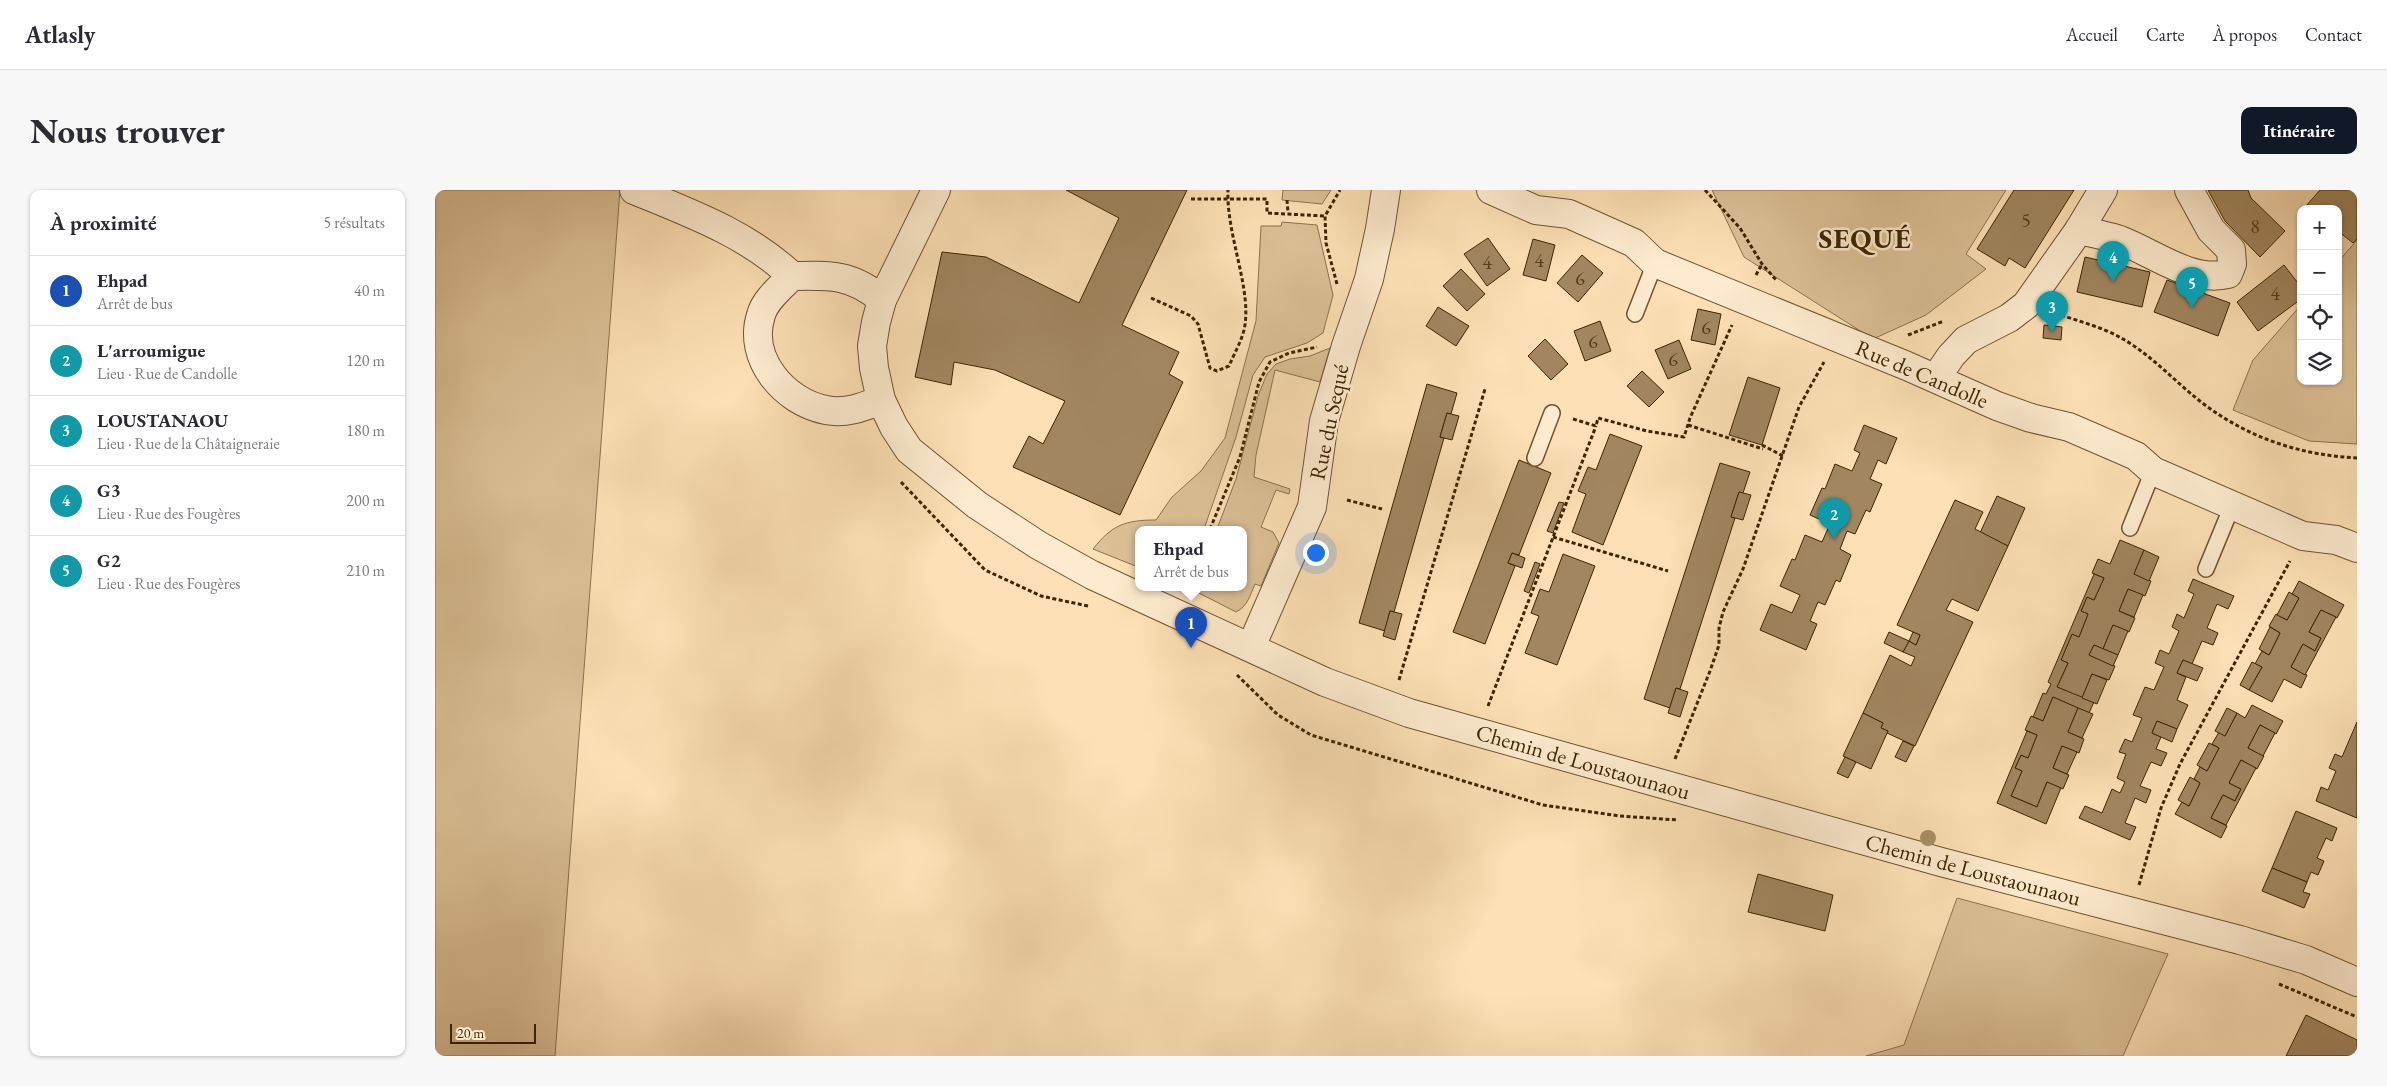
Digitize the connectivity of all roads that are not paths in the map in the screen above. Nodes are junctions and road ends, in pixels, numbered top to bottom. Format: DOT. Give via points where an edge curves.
graph roads {
  1 [pos="634,190"];
  2 [pos="936,190"];
  3 [pos="1386,190"];
  4 [pos="1491,190"];
  5 [pos="2103,190"];
  6 [pos="2189,190"];
  7 [pos="2079,230"];
  8 [pos="1655,263"];
  9 [pos="792,276"];
  10 [pos="882,300"];
  11 [pos="1635,314"];
  12 [pos="1936,378"];
  13 [pos="881,400"];
  14 [pos="1552,413"];
  15 [pos="1535,458"];
  16 [pos="2153,471"];
  17 [pos="2232,506"];
  18 [pos="2130,528"];
  19 [pos="2357,548"];
  20 [pos="2206,570"];
  21 [pos="1251,647"];
  22 [pos="2357,982"];
  1 -- 9 [label="street" via="713,222 776,261"];
  2 -- 10 [label="street, Chemin de Loustaounaou"];
  3 -- 21 [label="street, Rue du Sequé" via="1369,279 1324,421 1312,507"];
  4 -- 8 [label="street, Rue de Candolle" via="1536,210 1569,214 1634,242"];
  5 -- 7 [label="street"];
  6 -- 7 [label="street" via="2211,230 2231,250 2232,264 2228,274 2215,277 2186,271 2120,240"];
  7 -- 12 [label="street" via="2026,305 2009,318 1966,340"];
  8 -- 11 [label="lane"];
  8 -- 12 [label="street, Rue de Candolle"];
  9 -- 10 [label="street" via="822,275 851,280 867,287"];
  9 -- 13 [label="street" via="761,314 758,337 758,348 764,362 780,386 826,410 850,411"];
  10 -- 13 [label="street, Chemin de Loustaounaou" via="873,346"];
  12 -- 16 [label="street, Rue de Candolle" via="1997,406 2069,428 2136,456"];
  13 -- 21 [label="street, Chemin de Loustaounaou" via="909,450 977,505 1092,575"];
  14 -- 15 [label="lane"];
  16 -- 17 [label="street, Rue de Candolle"];
  16 -- 18 [label="lane"];
  17 -- 19 [label="street, Rue de Candolle" via="2303,536 2336,540"];
  17 -- 20 [label="lane"];
  21 -- 22 [label="street, Chemin de Loustaounaou" via="1325,682 1409,713 1846,835 2240,940 2306,960"];
}
